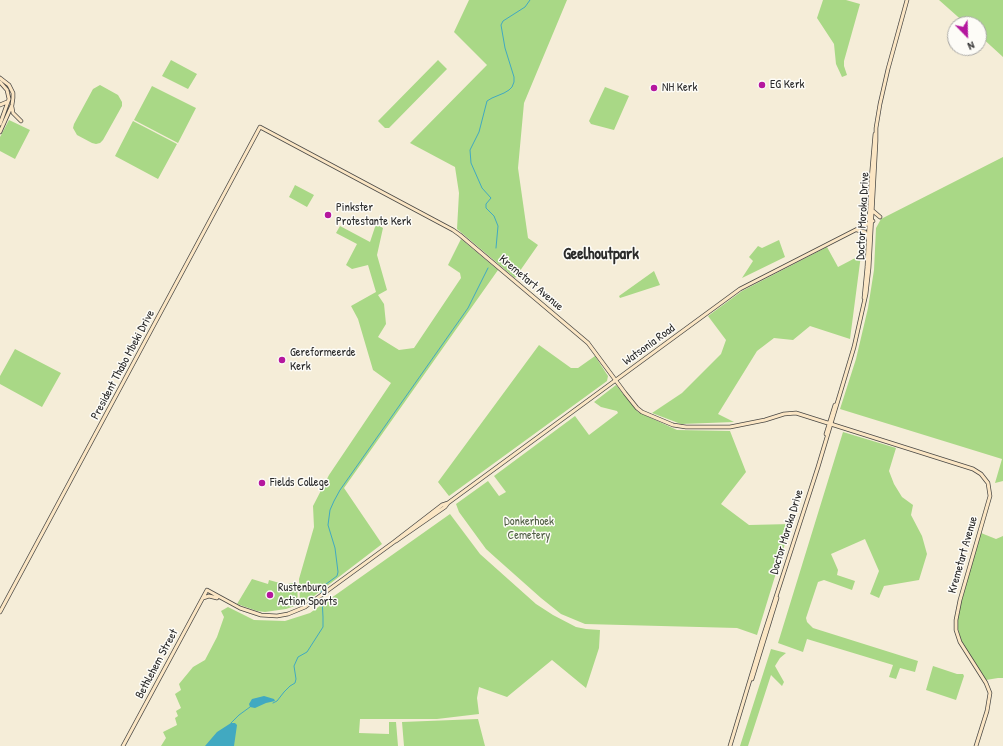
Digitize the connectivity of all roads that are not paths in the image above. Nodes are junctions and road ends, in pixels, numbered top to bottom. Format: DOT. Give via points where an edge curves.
graph roads {
  1 [pos="907,0"];
  2 [pos="0,78"];
  3 [pos="0,82"];
  4 [pos="8,100"];
  5 [pos="0,105"];
  6 [pos="12,106"];
  7 [pos="6,113"];
  8 [pos="21,121"];
  9 [pos="0,124"];
  10 [pos="260,127"];
  11 [pos="876,128"];
  12 [pos="0,132"];
  13 [pos="873,210"];
  14 [pos="869,213"];
  15 [pos="880,217"];
  16 [pos="873,221"];
  17 [pos="868,223"];
  18 [pos="856,230"];
  19 [pos="868,237"];
  20 [pos="864,304"];
  21 [pos="616,380"];
  22 [pos="830,425"];
  23 [pos="206,590"];
  24 [pos="223,599"];
  25 [pos="201,600"];
  26 [pos="0,612"];
  27 [pos="123,746"];
  28 [pos="730,746"];
  29 [pos="976,746"];
  1 -- 11 [label="main road, Doctor Moroka Drive" via="886,75"];
  2 -- 6 [label="main road" via="9,85 13,93"];
  3 -- 4 [label="main road" via="7,90"];
  4 -- 5 [label="main road"];
  4 -- 7 [label="main road"];
  6 -- 7 [label="main road"];
  6 -- 8 [label="main road" via="13,113"];
  7 -- 9 [label="main road"];
  7 -- 12 [label="main road"];
  10 -- 21 [label="main road, Kremetart Avenue" via="456,232 582,337"];
  10 -- 26 [label="main road, President Thabo Mbeki Drive"];
  11 -- 13 [label="main road, Doctor Moroka Drive"];
  11 -- 14 [label="main road, Doctor Moroka Drive"];
  13 -- 15 [label="main road"];
  13 -- 16 [label="main road, Doctor Moroka Drive"];
  14 -- 17 [label="main road, Doctor Moroka Drive"];
  14 -- 18 [label="main road"];
  16 -- 17 [label="main road, Watsonia Road"];
  16 -- 20 [label="main road, Doctor Moroka Drive" via="870,268"];
  17 -- 18 [label="main road, Watsonia Road"];
  17 -- 19 [label="main road, Doctor Moroka Drive"];
  18 -- 19 [label="main road" via="865,232"];
  18 -- 21 [label="main road, Watsonia Road" via="740,289"];
  19 -- 20 [label="main road, Doctor Moroka Drive"];
  20 -- 22 [label="main road, Doctor Moroka Drive" via="848,370"];
  21 -- 22 [label="main road, Kremetart Avenue" via="640,410 676,426 730,427 780,416 798,416"];
  21 -- 24 [label="main road, Watsonia Road" via="311,603 288,614 269,616 247,611"];
  22 -- 28 [label="main road, Doctor Moroka Drive"];
  22 -- 29 [label="main road, Kremetart Avenue" via="973,469 981,474 989,485 990,496 956,620 960,642 990,693"];
  23 -- 24 [label="main road, Watsonia Road"];
  23 -- 25 [label="main road, Bethlehem Street"];
  24 -- 25 [label="main road" via="209,596"];
  25 -- 27 [label="main road, Bethlehem Street"];
}
